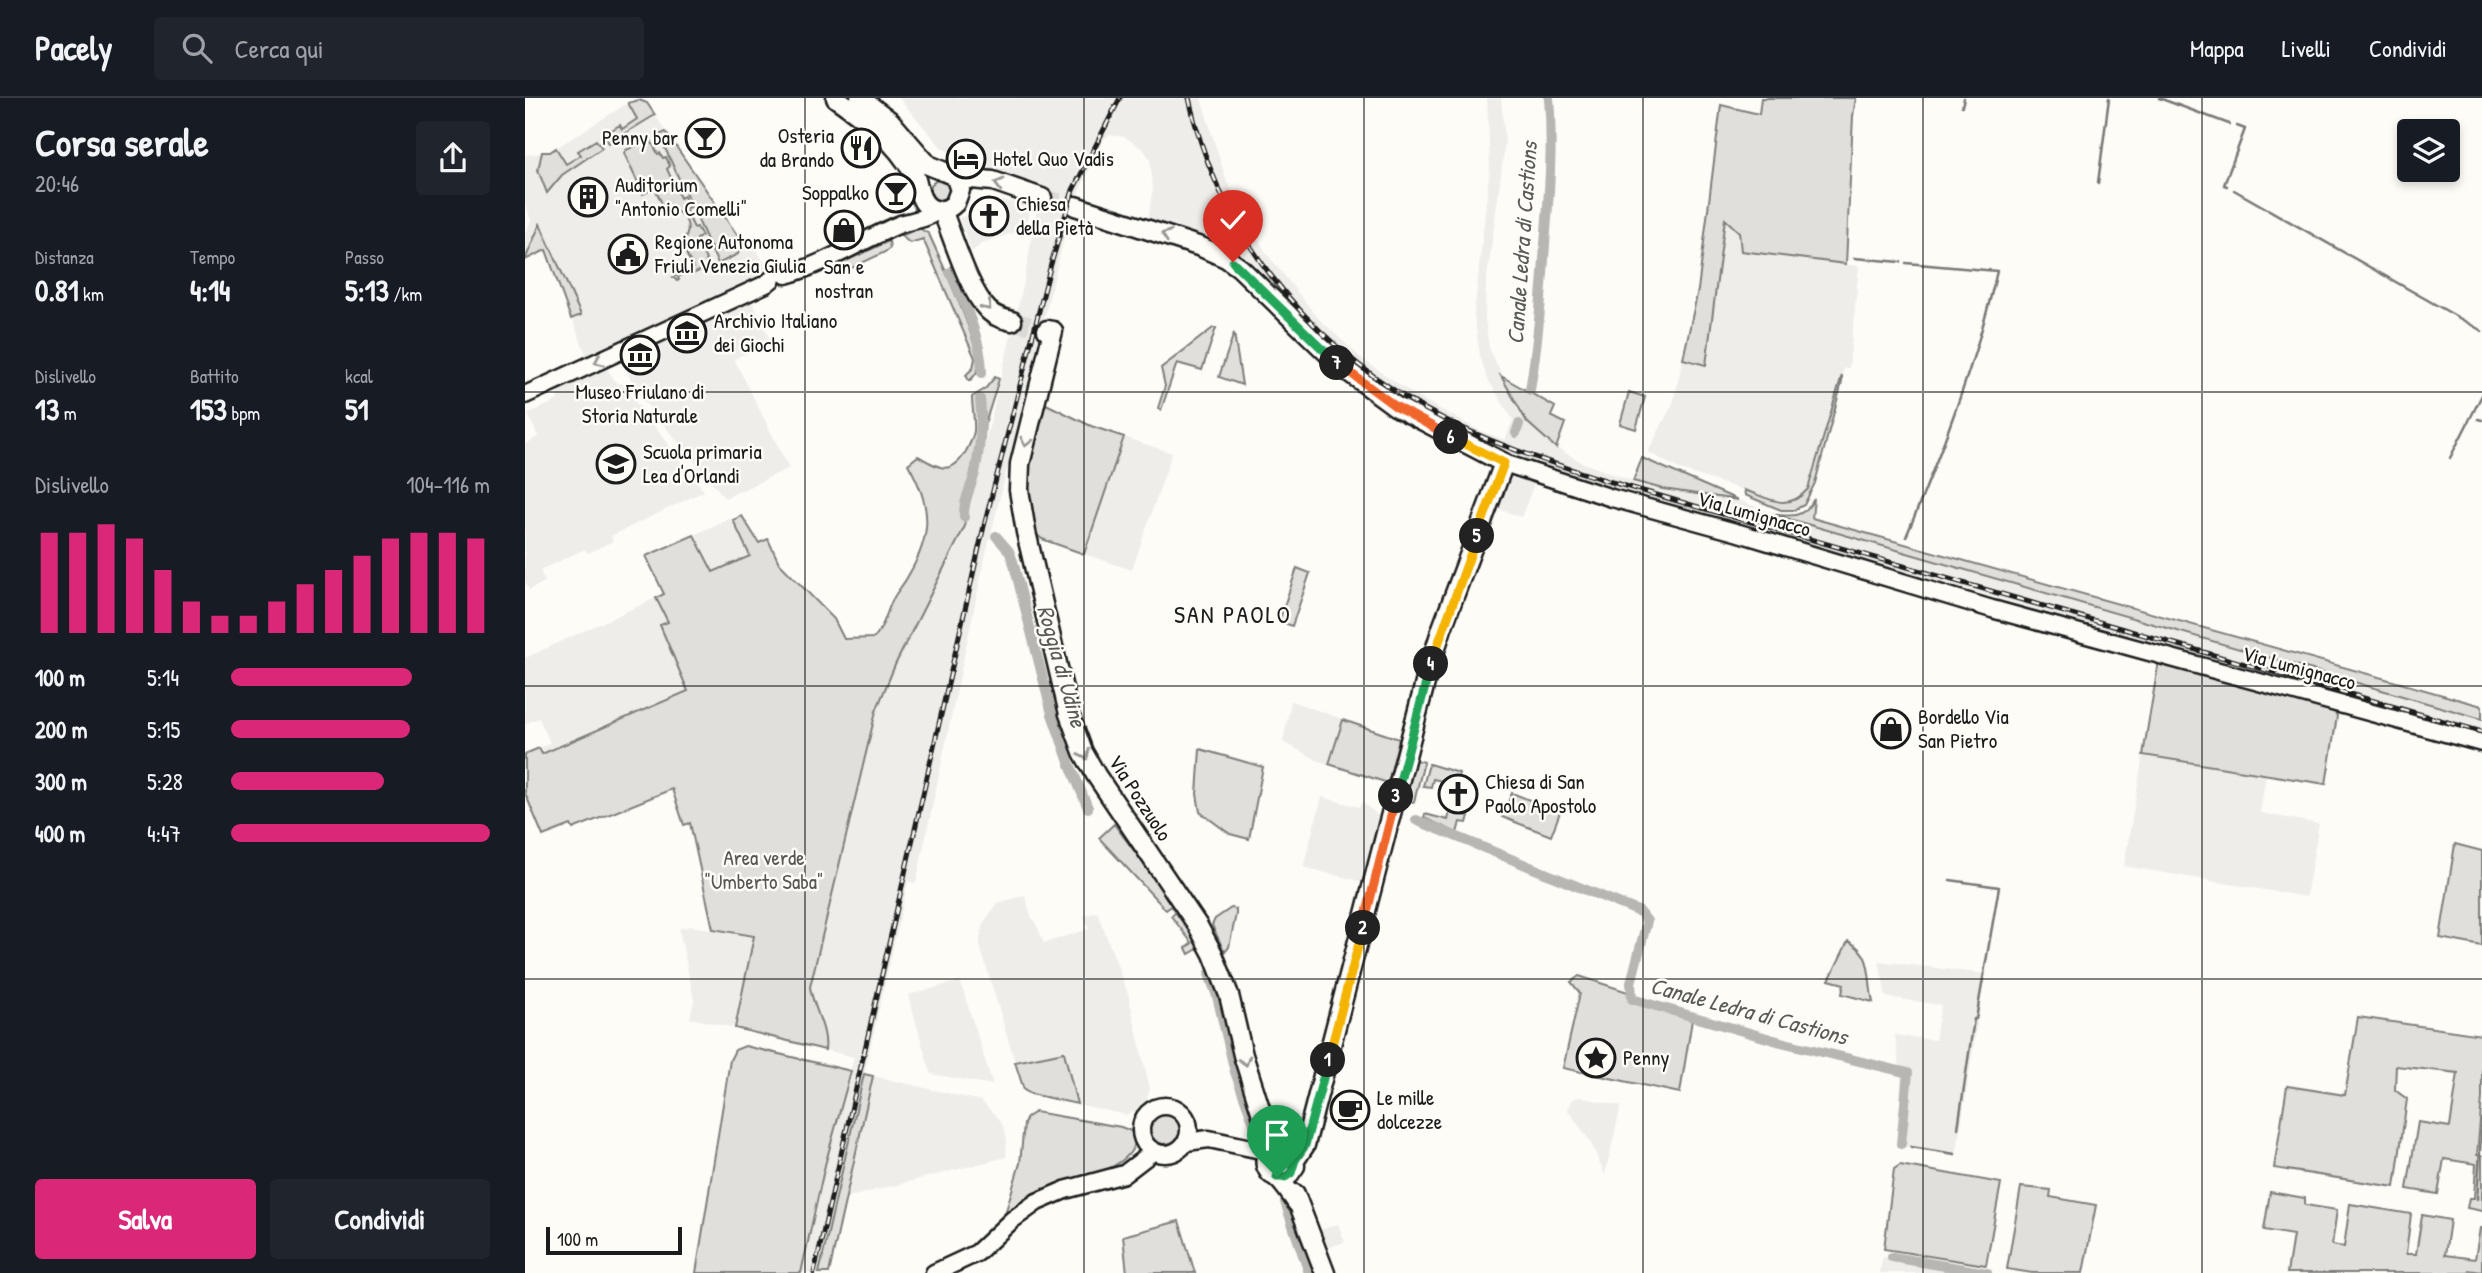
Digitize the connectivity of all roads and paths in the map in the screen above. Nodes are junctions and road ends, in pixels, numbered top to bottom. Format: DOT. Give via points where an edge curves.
graph roads {
  1 [pos="836,98"];
  2 [pos="863,99"];
  3 [pos="949,173"];
  4 [pos="1042,198"];
  5 [pos="931,203"];
  6 [pos="1075,206"];
  7 [pos="1012,321"];
  8 [pos="1050,331"];
  9 [pos="525,395"];
  10 [pos="1504,463"];
  11 [pos="2482,743"];
  12 [pos="1189,1125"];
  13 [pos="1209,1139"];
  14 [pos="1186,1142"];
  15 [pos="1150,1149"];
  16 [pos="1278,1163"];
  17 [pos="934,1273"];
  18 [pos="1325,1273"];
  1 -- 5 [label="main road" via="886,137"];
  2 -- 3 [label="main road" via="896,127 925,163"];
  4 -- 3 [label="main road, one-way" via="993,181"];
  3 -- 5 [label="main road" via="928,173"];
  3 -- 5 [label="main road" via="960,186 959,197 952,206"];
  5 -- 7 [label="main road, one-way" via="985,306"];
  5 -- 9 [label="main road, one-way" via="913,219"];
  10 -- 6 [label="main road, Via Lumignacco, one-way" via="1395,406 1342,367 1226,258"];
  8 -- 16 [label="main road, Via Pozzuolo, one-way" via="1020,464 1019,490 1069,714 1096,775 1213,954"];
  10 -- 11 [label="main road, Via Lumignacco" via="1992,609"];
  10 -- 16 [label="main road" via="1439,637 1305,1145"];
  12 -- 13 [label="main road"];
  12 -- 14 [label="main road"];
  12 -- 15 [label="main road" via="1178,1109 1155,1108 1141,1124"];
  13 -- 14 [label="main road"];
  13 -- 16 [label="main road" via="1248,1148"];
  14 -- 15 [label="main road" via="1174,1153"];
  15 -- 17 [label="main road" via="1135,1167 1116,1177 1037,1202 977,1253"];
  16 -- 18 [label="main road, Via Pozzuolo"];
}
